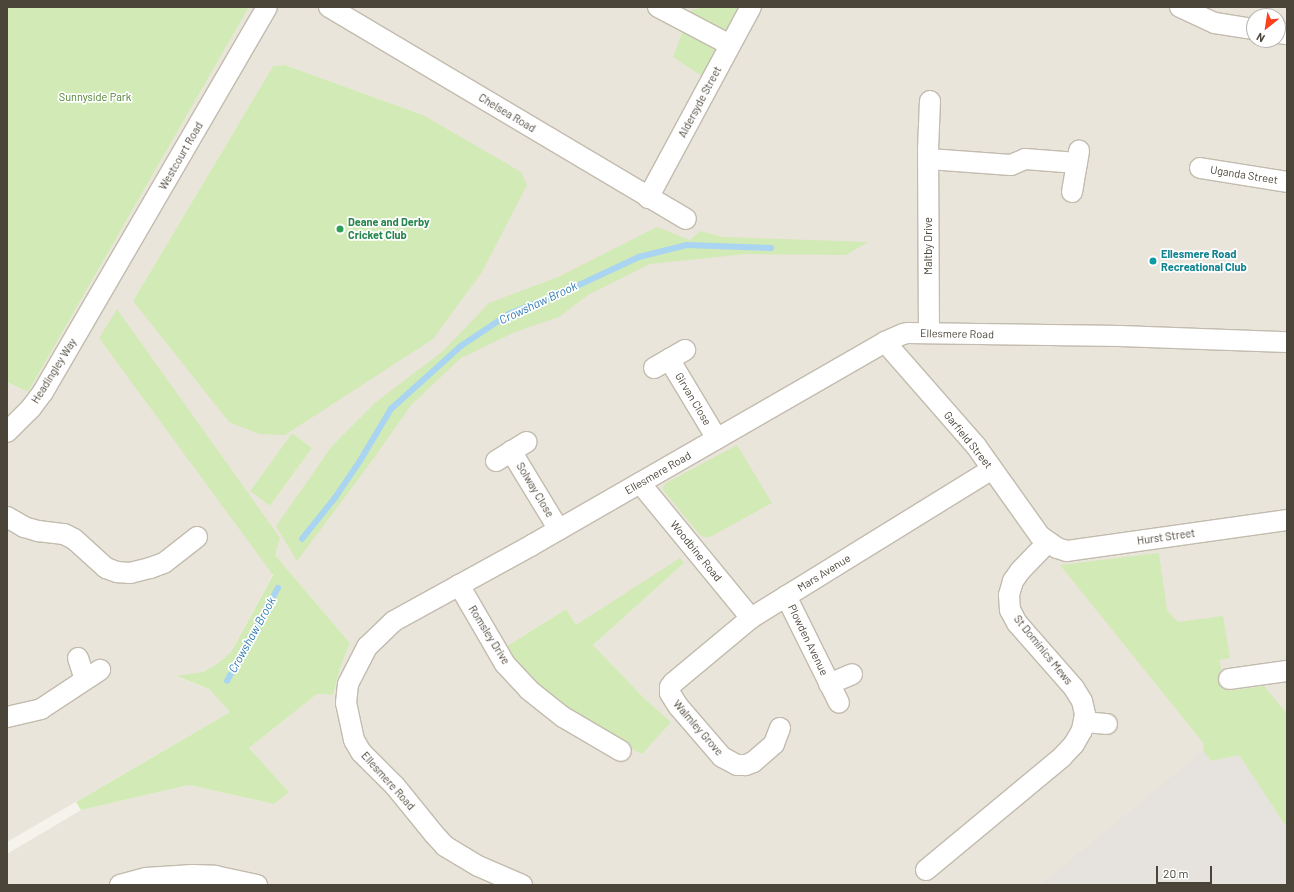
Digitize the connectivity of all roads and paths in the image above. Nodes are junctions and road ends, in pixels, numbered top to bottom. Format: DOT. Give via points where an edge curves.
graph roads {
  1 [pos="267,7"];
  2 [pos="328,7"];
  3 [pos="658,7"];
  4 [pos="751,7"];
  5 [pos="1180,7"];
  6 [pos="1246,28"];
  7 [pos="730,45"];
  8 [pos="930,101"];
  9 [pos="929,159"];
  10 [pos="1200,168"];
  11 [pos="1287,182"];
  12 [pos="1072,192"];
  13 [pos="648,198"];
  14 [pos="686,219"];
  15 [pos="95,305"];
  16 [pos="929,333"];
  17 [pos="885,342"];
  18 [pos="1287,342"];
  19 [pos="669,359"];
  20 [pos="7,432"];
  21 [pos="717,439"];
  22 [pos="511,451"];
  23 [pos="992,470"];
  24 [pos="640,483"];
  25 [pos="7,517"];
  26 [pos="1287,520"];
  27 [pos="559,530"];
  28 [pos="197,537"];
  29 [pos="1048,542"];
  30 [pos="459,586"];
  31 [pos="786,596"];
  32 [pos="751,618"];
  33 [pos="78,658"];
  34 [pos="852,674"];
  35 [pos="1284,675"];
  36 [pos="1229,679"];
  37 [pos="829,684"];
  38 [pos="670,693"];
  39 [pos="839,703"];
  40 [pos="7,717"];
  41 [pos="1084,722"];
  42 [pos="1107,724"];
  43 [pos="780,728"];
  44 [pos="621,751"];
  45 [pos="926,870"];
  46 [pos="120,885"];
  47 [pos="257,885"];
  48 [pos="522,885"];
  1 -- 15 [label="street, Westcourt Road"];
  2 -- 13 [label="street, Chelsea Road"];
  3 -- 7 [label="street"];
  4 -- 7 [label="street, Aldersyde Street"];
  5 -- 6 [label="street" via="1215,23"];
  7 -- 13 [label="street, Aldersyde Street"];
  8 -- 9 [label="street, Maltby Drive"];
  9 -- 12 [label="street" via="1011,165 1025,159 1078,157"];
  9 -- 16 [label="street, Maltby Drive"];
  10 -- 11 [label="street, Uganda Street"];
  13 -- 14 [label="street, Chelsea Road"];
  15 -- 20 [label="street, Headingley Way" via="43,392"];
  16 -- 17 [label="street, Ellesmere Road" via="908,333"];
  16 -- 18 [label="street, Ellesmere Road"];
  17 -- 21 [label="street, Ellesmere Road"];
  17 -- 23 [label="street, Garfield Street" via="976,446"];
  19 -- 21 [label="street, Girvan Close"];
  21 -- 24 [label="street, Ellesmere Road"];
  22 -- 27 [label="street, Solway Close"];
  23 -- 29 [label="street, Garfield Street" via="1034,528"];
  23 -- 31 [label="street, Mars Avenue"];
  24 -- 27 [label="street, Ellesmere Road"];
  24 -- 32 [label="street, Woodbine Road"];
  25 -- 28 [label="street" via="24,527 69,537 97,562 116,572 130,573 175,564"];
  26 -- 29 [label="street, Hurst Street" via="1067,551"];
  27 -- 30 [label="street, Ellesmere Road"];
  29 -- 41 [label="street, St Dominics Mews" via="1013,581 1009,595 1010,610 1017,623 1074,688 1082,701"];
  30 -- 44 [label="street, Romsley Drive" via="505,664 529,690 563,717"];
  30 -- 48 [label="street, Ellesmere Road" via="394,621 367,647 348,684 346,703 349,721 354,740 361,752 395,786 442,842 459,856"];
  31 -- 32 [label="street, Mars Avenue"];
  31 -- 37 [label="street, Plowden Avenue"];
  32 -- 38 [label="street, Mars Avenue" via="673,683"];
  33 -- 40 [label="street" via="92,675 41,709"];
  34 -- 37 [label="street, Plowden Avenue"];
  35 -- 36 [label="street"];
  37 -- 39 [label="street, Plowden Avenue"];
  38 -- 43 [label="street, Walmley Grove" via="722,757 737,765 746,766 774,744"];
  41 -- 42 [label="street"];
  41 -- 45 [label="street, St Dominics Mews" via="1074,744 1062,757 946,841"];
  46 -- 47 [label="street" via="146,878 192,875 214,876"];
}
